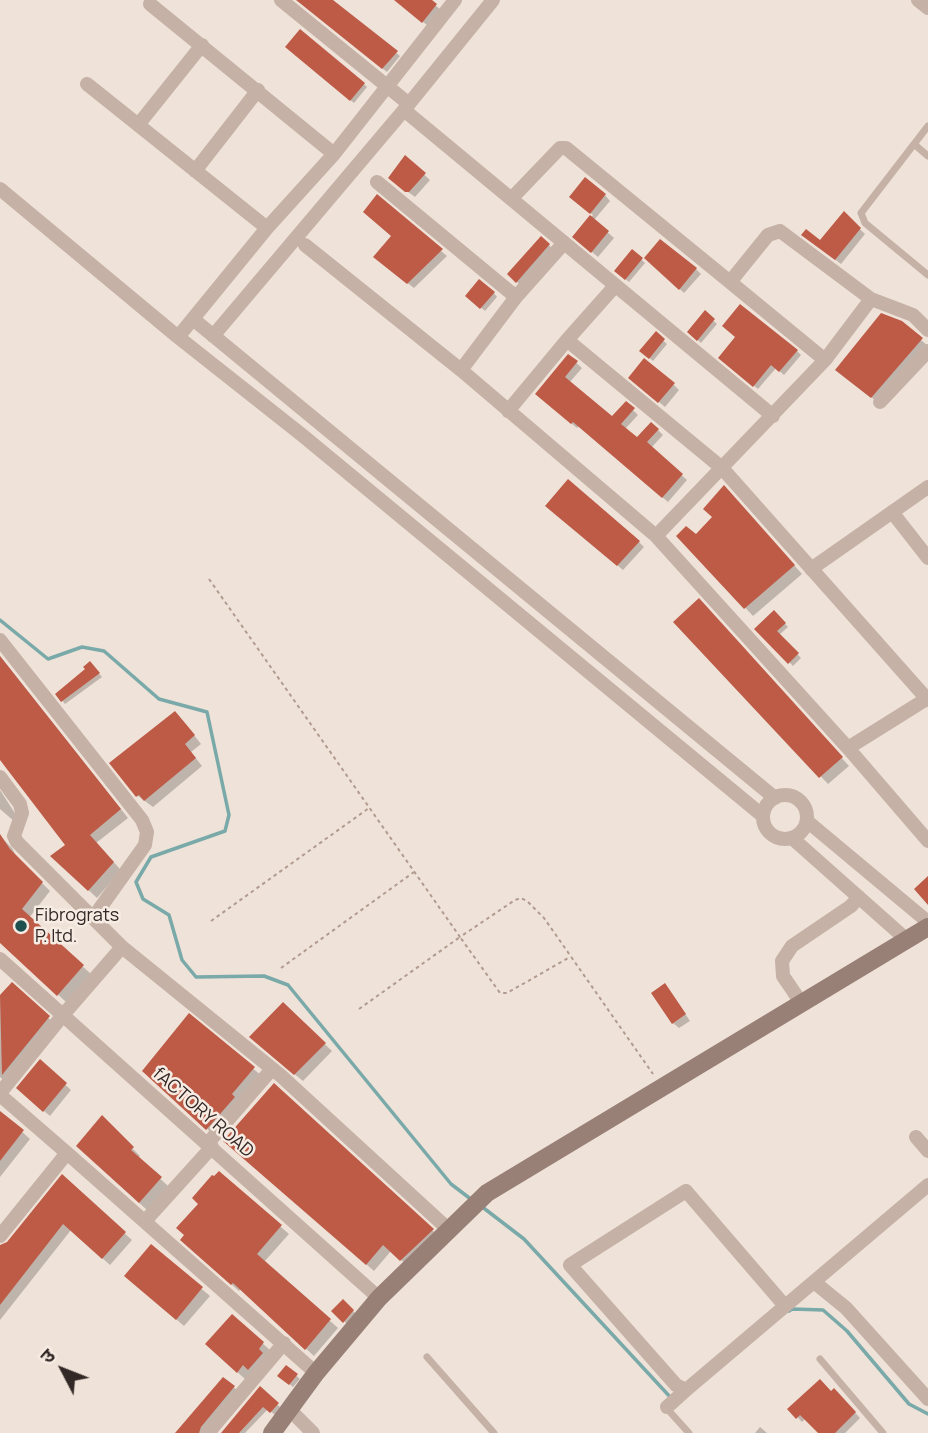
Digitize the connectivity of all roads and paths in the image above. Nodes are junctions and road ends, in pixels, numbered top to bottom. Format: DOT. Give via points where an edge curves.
graph roads {
  1 [pos="281,0"];
  2 [pos="493,0"];
  3 [pos="918,0"];
  4 [pos="450,2"];
  5 [pos="150,4"];
  6 [pos="928,8"];
  7 [pos="202,46"];
  8 [pos="87,84"];
  9 [pos="387,86"];
  10 [pos="258,90"];
  11 [pos="407,107"];
  12 [pos="138,125"];
  13 [pos="928,126"];
  14 [pos="914,144"];
  15 [pos="334,154"];
  16 [pos="928,156"];
  17 [pos="195,171"];
  18 [pos="377,182"];
  19 [pos="0,189"];
  20 [pos="511,199"];
  21 [pos="267,228"];
  22 [pos="564,243"];
  23 [pos="305,245"];
  24 [pos="928,275"];
  25 [pos="730,282"];
  26 [pos="615,286"];
  27 [pos="516,297"];
  28 [pos="871,299"];
  29 [pos="193,319"];
  30 [pos="928,330"];
  31 [pos="213,336"];
  32 [pos="178,337"];
  33 [pos="567,340"];
  34 [pos="928,351"];
  35 [pos="825,360"];
  36 [pos="461,370"];
  37 [pos="880,402"];
  38 [pos="508,411"];
  39 [pos="774,416"];
  40 [pos="722,468"];
  41 [pos="928,487"];
  42 [pos="892,512"];
  43 [pos="656,536"];
  44 [pos="475,550"];
  45 [pos="928,558"];
  46 [pos="461,568"];
  47 [pos="811,569"];
  48 [pos="209,579"];
  49 [pos="0,640"];
  50 [pos="928,698"];
  51 [pos="848,748"];
  52 [pos="0,777"];
  53 [pos="775,798"];
  54 [pos="369,807"];
  55 [pos="763,816"];
  56 [pos="807,821"];
  57 [pos="792,838"];
  58 [pos="928,841"];
  59 [pos="414,872"];
  60 [pos="859,897"];
  61 [pos="93,918"];
  62 [pos="211,921"];
  63 [pos="928,922"];
  64 [pos="928,927"];
  65 [pos="460,937"];
  66 [pos="907,940"];
  67 [pos="122,947"];
  68 [pos="570,957"];
  69 [pos="0,958"];
  70 [pos="281,968"];
  71 [pos="802,1003"];
  72 [pos="359,1009"];
  73 [pos="63,1015"];
  74 [pos="272,1069"];
  75 [pos="662,1087"];
  76 [pos="0,1094"];
  77 [pos="916,1137"];
  78 [pos="210,1145"];
  79 [pos="928,1151"];
  80 [pos="67,1153"];
  81 [pos="928,1185"];
  82 [pos="145,1221"];
  83 [pos="448,1229"];
  84 [pos="0,1236"];
  85 [pos="814,1282"];
  86 [pos="379,1298"];
  87 [pos="785,1306"];
  88 [pos="284,1343"];
  89 [pos="427,1357"];
  90 [pos="820,1359"];
  91 [pos="316,1373"];
  92 [pos="928,1399"];
  93 [pos="674,1402"];
  94 [pos="290,1410"];
  95 [pos="208,1433"];
  96 [pos="272,1433"];
  97 [pos="313,1433"];
  98 [pos="494,1433"];
  99 [pos="688,1433"];
  100 [pos="883,1433"];
  1 -- 9 [label="street"];
  2 -- 11 [label="street"];
  3 -- 6 [label="street"];
  4 -- 9 [label="street"];
  5 -- 7 [label="street"];
  7 -- 10 [label="street"];
  7 -- 12 [label="street"];
  8 -- 12 [label="street"];
  9 -- 11 [label="street"];
  9 -- 15 [label="street"];
  10 -- 15 [label="street"];
  10 -- 17 [label="street"];
  11 -- 20 [label="street"];
  11 -- 31 [label="street"];
  12 -- 17 [label="street"];
  13 -- 14 [label="lane"];
  14 -- 16 [label="lane"];
  14 -- 24 [label="lane" via="861,214 865,223"];
  15 -- 21 [label="street"];
  17 -- 21 [label="street"];
  18 -- 27 [label="street"];
  19 -- 32 [label="street"];
  20 -- 22 [label="street"];
  20 -- 25 [label="street" via="560,148 566,148"];
  21 -- 29 [label="street"];
  22 -- 26 [label="street"];
  22 -- 27 [label="street"];
  23 -- 36 [label="street"];
  25 -- 28 [label="street" via="768,235 780,231"];
  25 -- 35 [label="street"];
  26 -- 33 [label="street"];
  26 -- 39 [label="street"];
  27 -- 36 [label="street"];
  28 -- 30 [label="street" via="913,315"];
  28 -- 35 [label="street"];
  29 -- 31 [label="street"];
  29 -- 32 [label="street"];
  31 -- 44 [label="street"];
  32 -- 46 [label="street"];
  33 -- 38 [label="street"];
  33 -- 40 [label="street"];
  34 -- 37 [label="street"];
  35 -- 39 [label="street"];
  36 -- 38 [label="street"];
  38 -- 43 [label="street"];
  39 -- 40 [label="street"];
  40 -- 43 [label="street"];
  40 -- 47 [label="street"];
  41 -- 42 [label="street"];
  42 -- 45 [label="street"];
  42 -- 47 [label="street"];
  43 -- 51 [label="street"];
  44 -- 46 [label="street"];
  44 -- 53 [label="street"];
  46 -- 55 [label="street"];
  47 -- 50 [label="street"];
  48 -- 54 [label="path"];
  49 -- 61 [label="street" via="147,832 145,845"];
  50 -- 51 [label="street"];
  51 -- 58 [label="street"];
  52 -- 61 [label="street" via="20,804 17,842"];
  53 -- 55 [label="street"];
  53 -- 56 [label="street" via="787,795 798,800 806,809"];
  54 -- 59 [label="path"];
  54 -- 62 [label="path"];
  55 -- 57 [label="street" via="769,833 780,839"];
  56 -- 57 [label="street" via="802,832"];
  56 -- 63 [label="street"];
  57 -- 60 [label="street"];
  59 -- 65 [label="path"];
  59 -- 70 [label="path"];
  60 -- 66 [label="street"];
  60 -- 71 [label="street" via="792,946 782,961 783,976"];
  61 -- 67 [label="street"];
  64 -- 66 [label="street"];
  65 -- 68 [label="path" via="500,993"];
  65 -- 68 [label="path" via="521,898 544,918"];
  65 -- 72 [label="path"];
  66 -- 71 [label="street"];
  67 -- 73 [label="street"];
  67 -- 74 [label="street"];
  68 -- 75 [label="path"];
  69 -- 73 [label="street, fACTORY ROAD"];
  71 -- 75 [label="street"];
  73 -- 76 [label="street"];
  73 -- 78 [label="street, fACTORY ROAD"];
  74 -- 78 [label="street"];
  74 -- 83 [label="street"];
  75 -- 83 [label="street" via="487,1192"];
  76 -- 80 [label="street"];
  77 -- 79 [label="street"];
  78 -- 82 [label="street"];
  78 -- 86 [label="street, fACTORY ROAD"];
  80 -- 82 [label="street"];
  80 -- 84 [label="street"];
  81 -- 85 [label="street"];
  82 -- 88 [label="street"];
  83 -- 86 [label="street"];
  85 -- 87 [label="street"];
  85 -- 92 [label="street" via="846,1308"];
  86 -- 91 [label="street"];
  87 -- 93 [label="street"];
  87 -- 93 [label="street" via="686,1191 570,1265 676,1385"];
  88 -- 91 [label="street"];
  88 -- 95 [label="street"];
  89 -- 98 [label="lane"];
  90 -- 100 [label="lane"];
  91 -- 94 [label="street"];
  93 -- 99 [label="lane"];
  94 -- 96 [label="street"];
  94 -- 97 [label="street"];
}
